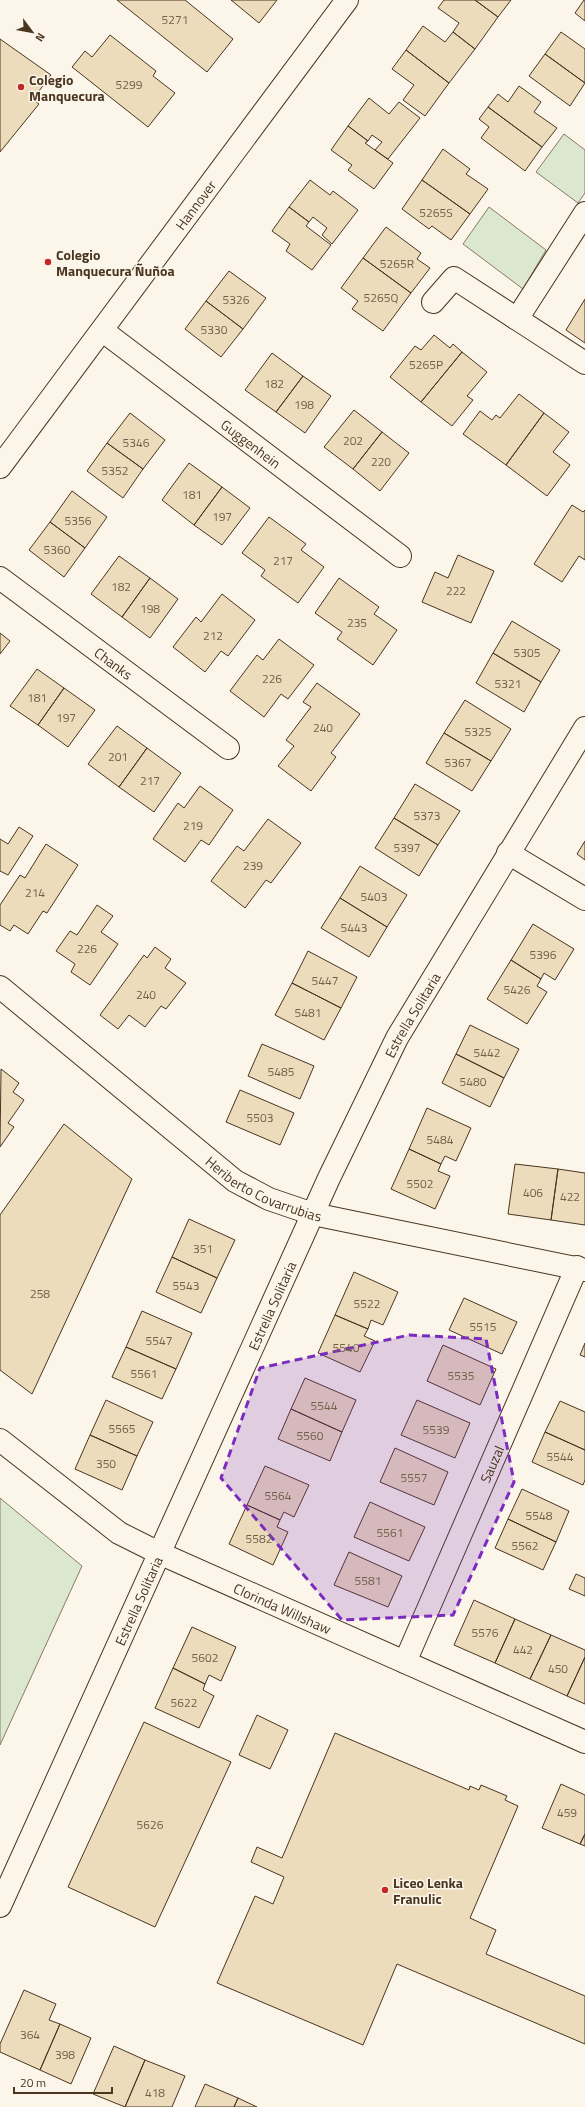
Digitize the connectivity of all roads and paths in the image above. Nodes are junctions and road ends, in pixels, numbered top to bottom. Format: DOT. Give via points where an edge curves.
graph roads {
  1 [pos="347,0"];
  2 [pos="585,213"];
  3 [pos="432,302"];
  4 [pos="517,319"];
  5 [pos="103,331"];
  6 [pos="585,363"];
  7 [pos="0,468"];
  8 [pos="400,556"];
  9 [pos="0,578"];
  10 [pos="585,728"];
  11 [pos="228,748"];
  12 [pos="508,853"];
  13 [pos="585,899"];
  14 [pos="0,987"];
  15 [pos="313,1214"];
  16 [pos="581,1268"];
  17 [pos="0,1440"];
  18 [pos="160,1553"];
  19 [pos="405,1662"];
  20 [pos="585,1742"];
  21 [pos="0,1906"];
  1 -- 5 [label="street, Hannover"];
  2 -- 4 [label="street"];
  3 -- 4 [label="street" via="454,278"];
  4 -- 6 [label="street"];
  5 -- 7 [label="street, Hannover"];
  5 -- 8 [label="street, Guggenhein"];
  9 -- 11 [label="street, Chanks"];
  10 -- 12 [label="street, Estrella Solitaria"];
  12 -- 13 [label="street"];
  12 -- 15 [label="street, Estrella Solitaria" via="397,1038"];
  14 -- 15 [label="street, Heriberto Covarrubias" via="235,1181 269,1199"];
  15 -- 16 [label="street, Heriberto Covarrubias"];
  15 -- 18 [label="street, Estrella Solitaria"];
  16 -- 19 [label="street, Sauzal"];
  17 -- 18 [label="street, Clorinda Willshaw" via="119,1533"];
  18 -- 19 [label="street, Clorinda Willshaw"];
  18 -- 21 [label="street, Estrella Solitaria"];
  19 -- 20 [label="street, Clorinda Willshaw"];
}
